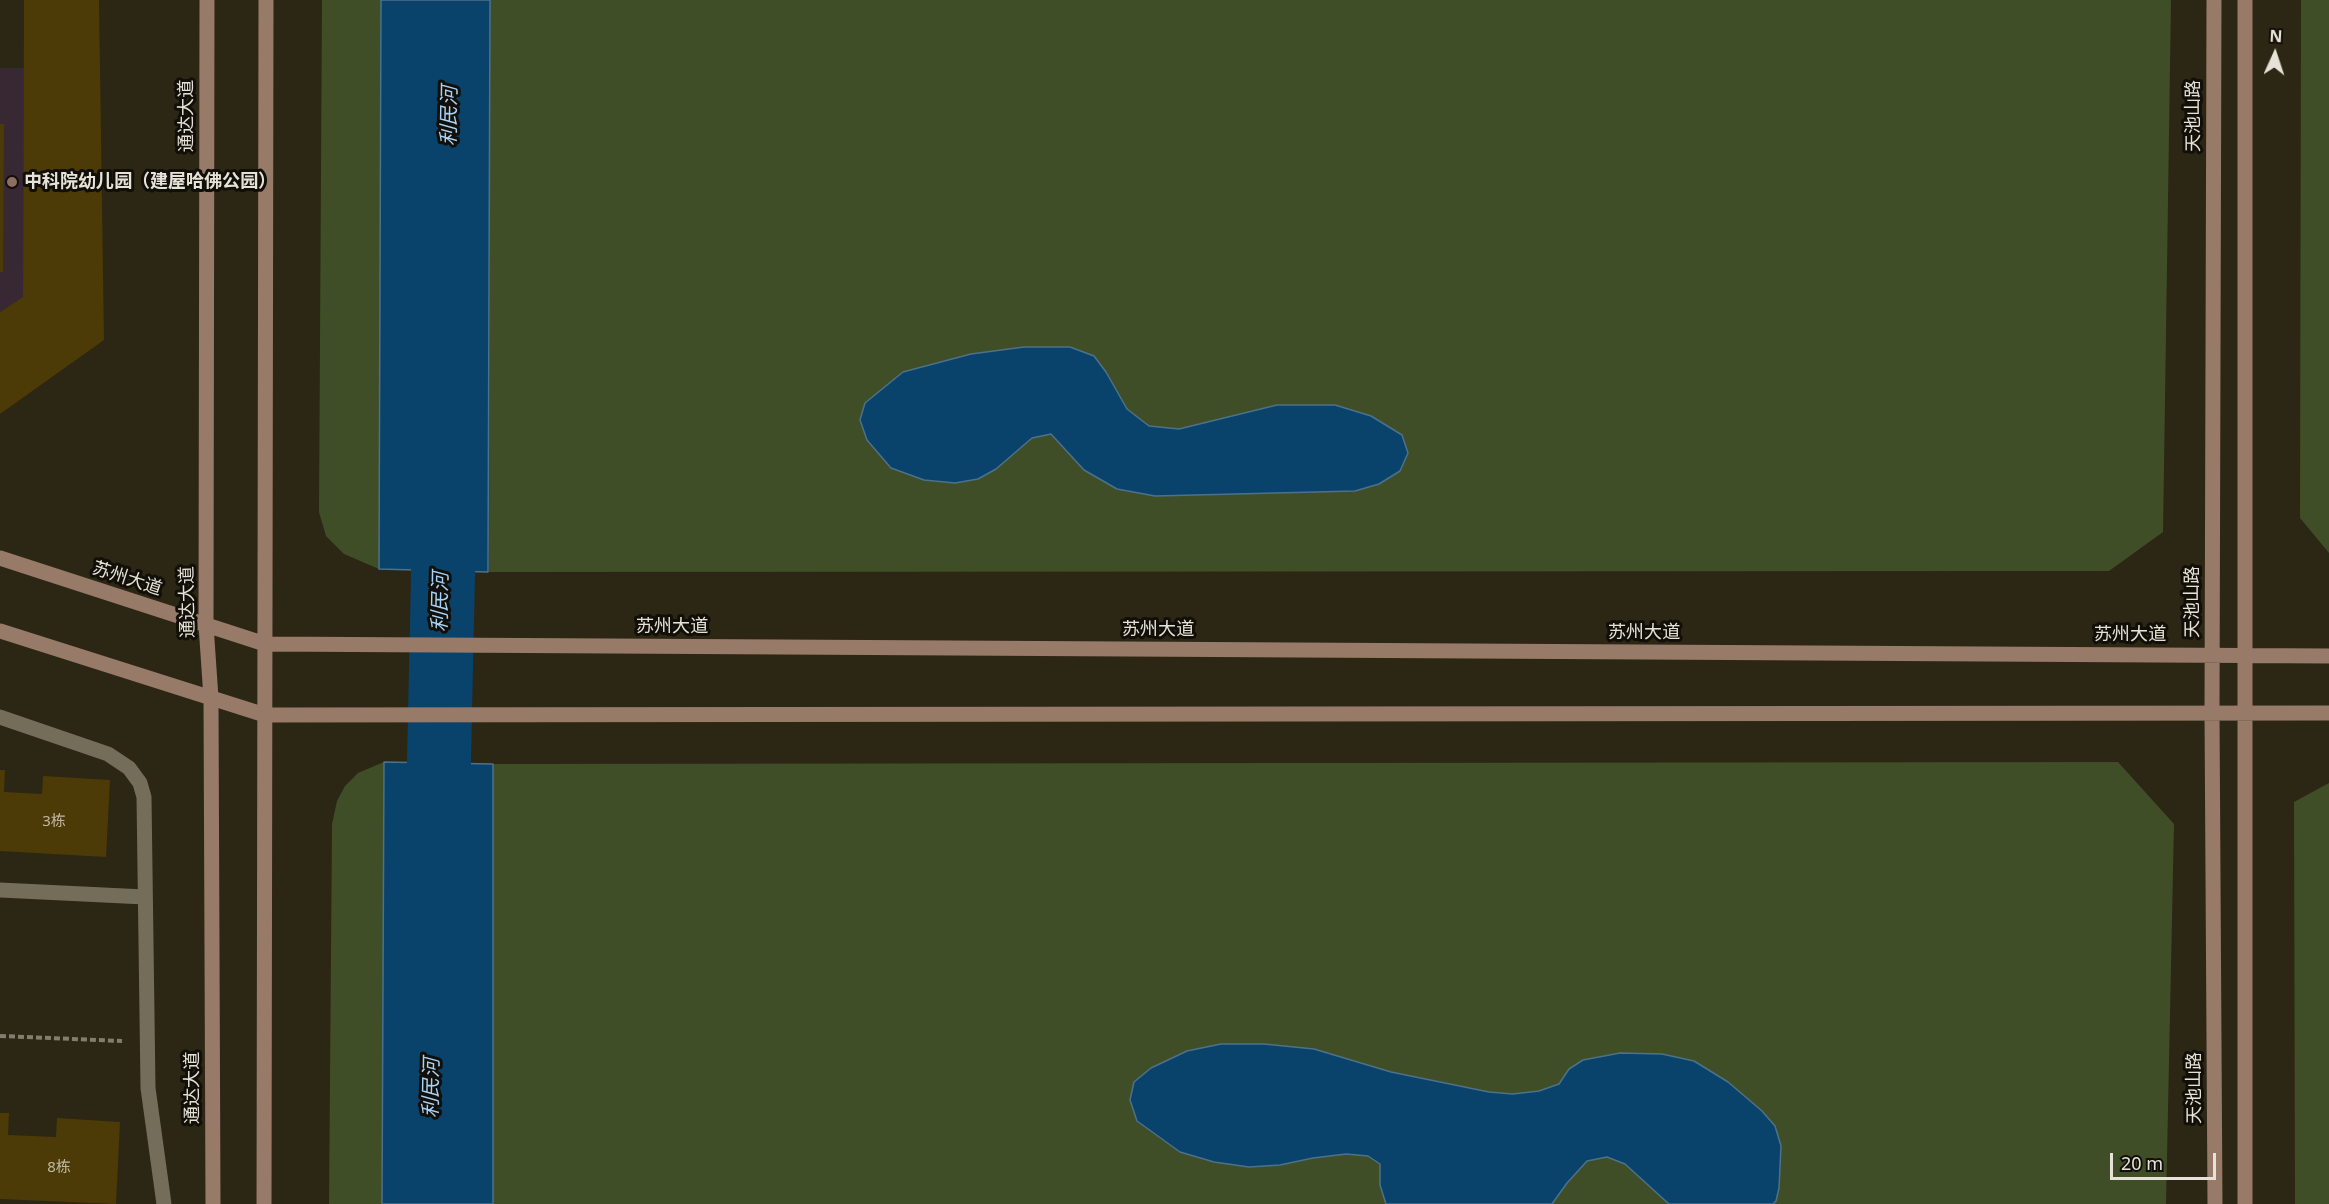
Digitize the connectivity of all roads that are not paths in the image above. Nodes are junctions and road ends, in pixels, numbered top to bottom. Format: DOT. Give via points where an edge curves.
graph roads {
  1 [pos="207,0"];
  2 [pos="266,0"];
  3 [pos="2214,0"];
  4 [pos="2245,0"];
  5 [pos="0,558"];
  6 [pos="206,625"];
  7 [pos="0,630"];
  8 [pos="265,644"];
  9 [pos="2246,655"];
  10 [pos="2212,656"];
  11 [pos="2329,656"];
  12 [pos="211,698"];
  13 [pos="2212,712"];
  14 [pos="2246,712"];
  15 [pos="2329,712"];
  16 [pos="264,715"];
  17 [pos="0,717"];
  18 [pos="0,890"];
  19 [pos="145,897"];
  20 [pos="164,1204"];
  21 [pos="213,1204"];
  22 [pos="264,1204"];
  23 [pos="2215,1204"];
  24 [pos="2245,1204"];
  1 -- 6 [label="street, 通达大道"];
  2 -- 8 [label="street"];
  3 -- 10 [label="street, 天池山路"];
  4 -- 9 [label="street"];
  5 -- 6 [label="street, 苏州大道"];
  6 -- 8 [label="street, 苏州大道"];
  6 -- 12 [label="street, 通达大道"];
  7 -- 12 [label="street"];
  8 -- 10 [label="street, 苏州大道"];
  8 -- 16 [label="street"];
  9 -- 10 [label="street, 苏州大道"];
  9 -- 11 [label="street, 苏州大道"];
  9 -- 14 [label="street"];
  10 -- 13 [label="street, 天池山路"];
  12 -- 16 [label="street"];
  12 -- 21 [label="street, 通达大道"];
  13 -- 14 [label="street"];
  13 -- 16 [label="street"];
  13 -- 23 [label="street, 天池山路"];
  14 -- 15 [label="street"];
  14 -- 24 [label="street"];
  16 -- 22 [label="street"];
  17 -- 19 [label="lane" via="108,754 129,768 144,797"];
  18 -- 19 [label="lane"];
  19 -- 20 [label="lane" via="148,1088"];
}
